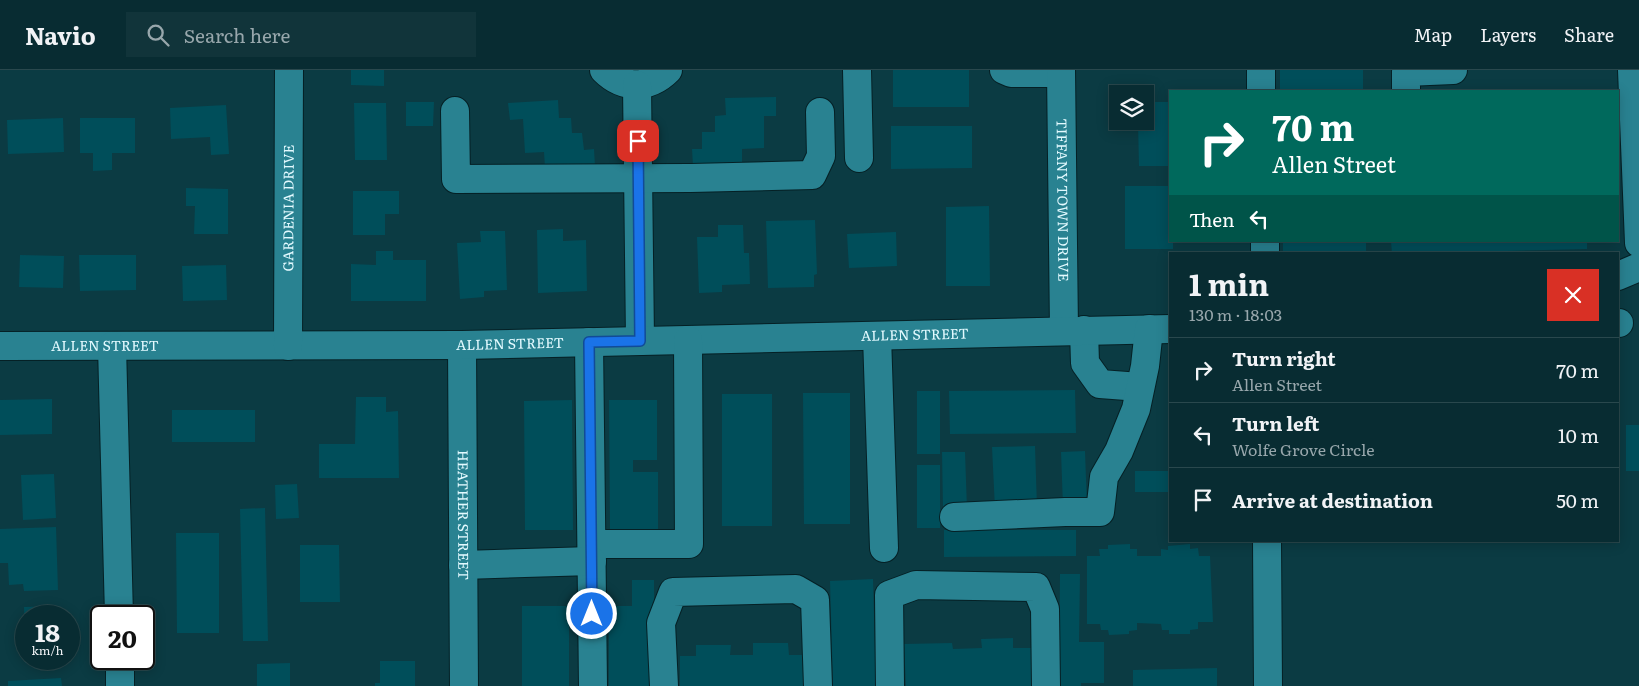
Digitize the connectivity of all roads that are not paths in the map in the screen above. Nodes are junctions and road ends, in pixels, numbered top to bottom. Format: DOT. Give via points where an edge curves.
graph roads {
  1 [pos="289,70"];
  2 [pos="604,70"];
  3 [pos="668,70"];
  4 [pos="857,70"];
  5 [pos="1004,70"];
  6 [pos="1261,70"];
  7 [pos="1454,70"];
  8 [pos="1632,70"];
  9 [pos="1060,72"];
  10 [pos="637,85"];
  11 [pos="1261,90"];
  12 [pos="1406,90"];
  13 [pos="455,111"];
  14 [pos="820,112"];
  15 [pos="1626,120"];
  16 [pos="859,158"];
  17 [pos="638,178"];
  18 [pos="1639,243"];
  19 [pos="1639,267"];
  20 [pos="1619,276"];
  21 [pos="1159,329"];
  22 [pos="1074,330"];
  23 [pos="876,336"];
  24 [pos="688,340"];
  25 [pos="640,341"];
  26 [pos="589,342"];
  27 [pos="462,345"];
  28 [pos="0,346"];
  29 [pos="112,346"];
  30 [pos="288,346"];
  31 [pos="1140,387"];
  32 [pos="954,517"];
  33 [pos="1267,542"];
  34 [pos="884,548"];
  35 [pos="592,552"];
  36 [pos="463,565"];
  37 [pos="119,605"];
  38 [pos="120,670"];
  39 [pos="120,686"];
  40 [pos="464,686"];
  41 [pos="593,686"];
  42 [pos="664,686"];
  43 [pos="818,686"];
  44 [pos="890,686"];
  45 [pos="1046,686"];
  46 [pos="1268,686"];
  1 -- 30 [label="street, GARDENIA DRIVE"];
  2 -- 10 [label="street" via="618,81"];
  3 -- 10 [label="street" via="654,81"];
  4 -- 16 [label="street"];
  5 -- 9 [label="street" via="1011,73"];
  6 -- 11 [label="street"];
  7 -- 12 [label="street" via="1406,72"];
  8 -- 15 [label="street"];
  9 -- 22 [label="street, TIFFANY TOWN DRIVE"];
  10 -- 17 [label="street"];
  13 -- 17 [label="street" via="456,179"];
  14 -- 17 [label="street" via="821,156 812,174"];
  15 -- 18 [label="street"];
  17 -- 25 [label="street"];
  19 -- 20 [label="street"];
  21 -- 22 [label="street, ALLEN STREET"];
  21 -- 31 [label="street"];
  22 -- 23 [label="street, ALLEN STREET"];
  22 -- 31 [label="street, TIFFANY TOWN DRIVE" via="1085,363 1100,384"];
  23 -- 24 [label="street, ALLEN STREET"];
  23 -- 34 [label="street"];
  24 -- 25 [label="street, ALLEN STREET"];
  24 -- 35 [label="street" via="689,544"];
  25 -- 26 [label="street, ALLEN STREET"];
  26 -- 27 [label="street, ALLEN STREET"];
  26 -- 35 [label="street"];
  27 -- 30 [label="street, ALLEN STREET"];
  27 -- 36 [label="street, HEATHER STREET"];
  28 -- 29 [label="street, ALLEN STREET"];
  29 -- 30 [label="street, ALLEN STREET"];
  29 -- 37 [label="street"];
  31 -- 32 [label="street" via="1136,409 1119,451 1104,477 1100,512"];
  33 -- 46 [label="street"];
  35 -- 36 [label="street"];
  35 -- 41 [label="street"];
  36 -- 40 [label="street, HEATHER STREET"];
  38 -- 39 [label="street"];
  42 -- 43 [label="street" via="661,623 673,592 796,589 815,600"];
  44 -- 45 [label="street" via="889,595 916,584 1036,587 1045,608"];
}
